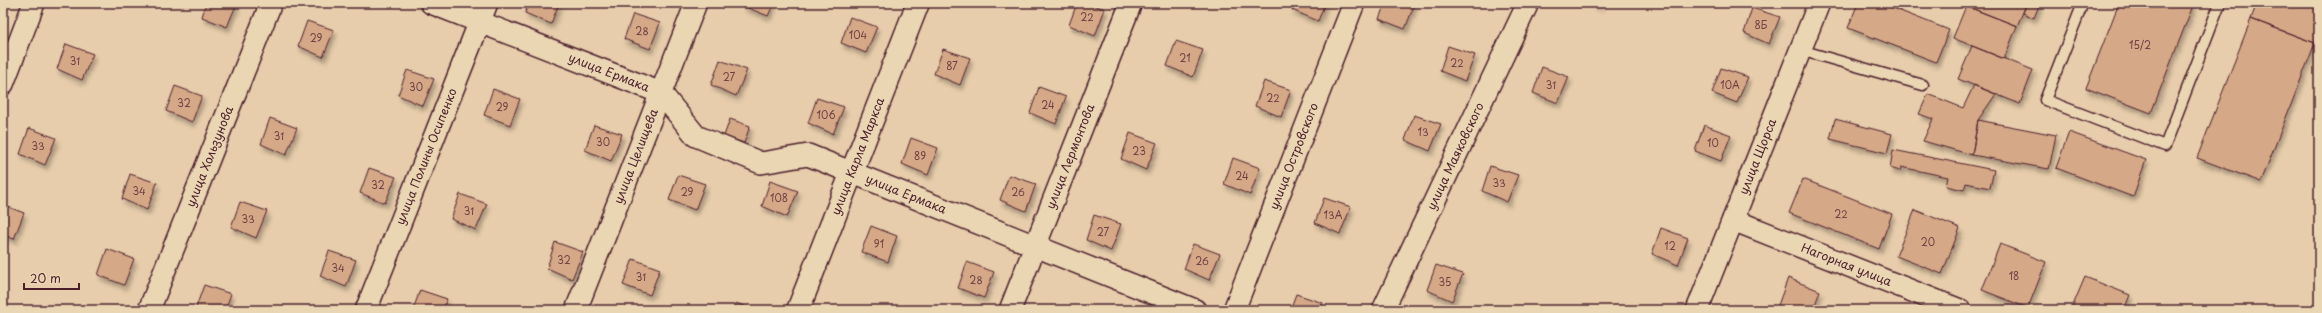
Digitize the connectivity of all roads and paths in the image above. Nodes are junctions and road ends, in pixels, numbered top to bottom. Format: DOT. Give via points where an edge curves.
graph roads {
  1 [pos="34,3"];
  2 [pos="271,3"];
  3 [pos="431,3"];
  4 [pos="487,3"];
  5 [pos="696,3"];
  6 [pos="918,3"];
  7 [pos="1130,3"];
  8 [pos="1354,3"];
  9 [pos="1528,3"];
  10 [pos="1819,3"];
  11 [pos="2083,3"];
  12 [pos="2220,3"];
  13 [pos="480,22"];
  14 [pos="1800,50"];
  15 [pos="3,84"];
  16 [pos="1923,85"];
  17 [pos="661,93"];
  18 [pos="852,172"];
  19 [pos="1733,220"];
  20 [pos="1034,246"];
  21 [pos="149,310"];
  22 [pos="366,310"];
  23 [pos="576,310"];
  24 [pos="798,310"];
  25 [pos="1010,310"];
  26 [pos="1195,310"];
  27 [pos="1234,310"];
  28 [pos="1383,310"];
  29 [pos="1698,310"];
  30 [pos="1960,310"];
  1 -- 15 [label="street"];
  2 -- 21 [label="street, улица Хользунова"];
  3 -- 13 [label="street, улица Ермака"];
  4 -- 13 [label="street, улица Полины Осипенко"];
  5 -- 17 [label="street, улица Целищева"];
  6 -- 18 [label="main road, улица Карла Маркса"];
  7 -- 20 [label="street, улица Лермонтова"];
  8 -- 27 [label="street, улица Островского"];
  9 -- 28 [label="street, улица Маяковского"];
  10 -- 14 [label="street, улица Щорса"];
  11 -- 12 [label="lane" via="2046,100 2165,146"];
  13 -- 17 [label="street, улица Ермака"];
  13 -- 22 [label="street, улица Полины Осипенко"];
  14 -- 16 [label="lane"];
  14 -- 19 [label="street, улица Щорса"];
  17 -- 18 [label="street, улица Ермака" via="696,136 761,163 808,155"];
  17 -- 23 [label="street, улица Целищева"];
  18 -- 20 [label="street, улица Ермака"];
  18 -- 24 [label="main road, улица Карла Маркса"];
  19 -- 29 [label="street, улица Щорса"];
  19 -- 30 [label="street, Нагорная улица"];
  20 -- 25 [label="street, улица Лермонтова"];
  20 -- 26 [label="street, улица Ермака"];
}
